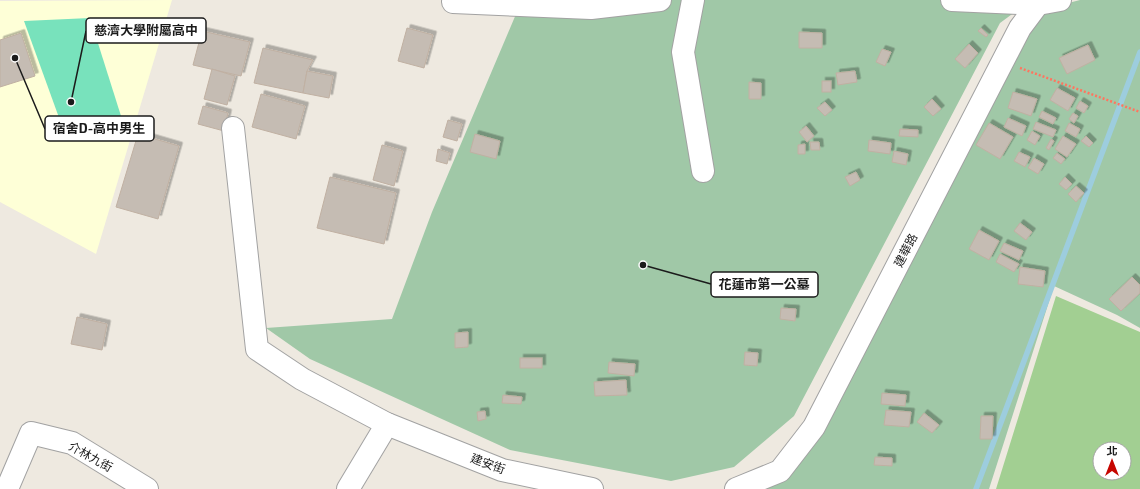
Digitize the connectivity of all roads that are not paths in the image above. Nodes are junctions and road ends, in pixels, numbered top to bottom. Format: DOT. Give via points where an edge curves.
graph roads {
  1 [pos="660,0"];
  2 [pos="693,0"];
  3 [pos="952,0"];
  4 [pos="1060,0"];
  5 [pos="453,2"];
  6 [pos="1038,4"];
  7 [pos="233,128"];
  8 [pos="703,170"];
  9 [pos="387,424"];
  10 [pos="7,489"];
  11 [pos="148,489"];
  12 [pos="348,489"];
  13 [pos="592,489"];
  14 [pos="736,489"];
  1 -- 5 [label="street" via="591,8"];
  2 -- 8 [label="street" via="683,52"];
  3 -- 6 [label="street"];
  4 -- 6 [label="street"];
  6 -- 14 [label="street, 建華路" via="1020,28 814,427 780,470"];
  7 -- 9 [label="street, 建安街" via="257,350 302,379"];
  9 -- 12 [label="street"];
  9 -- 13 [label="street, 建安街" via="502,470"];
  10 -- 11 [label="street, 介林九街" via="31,433 72,443"];
}
